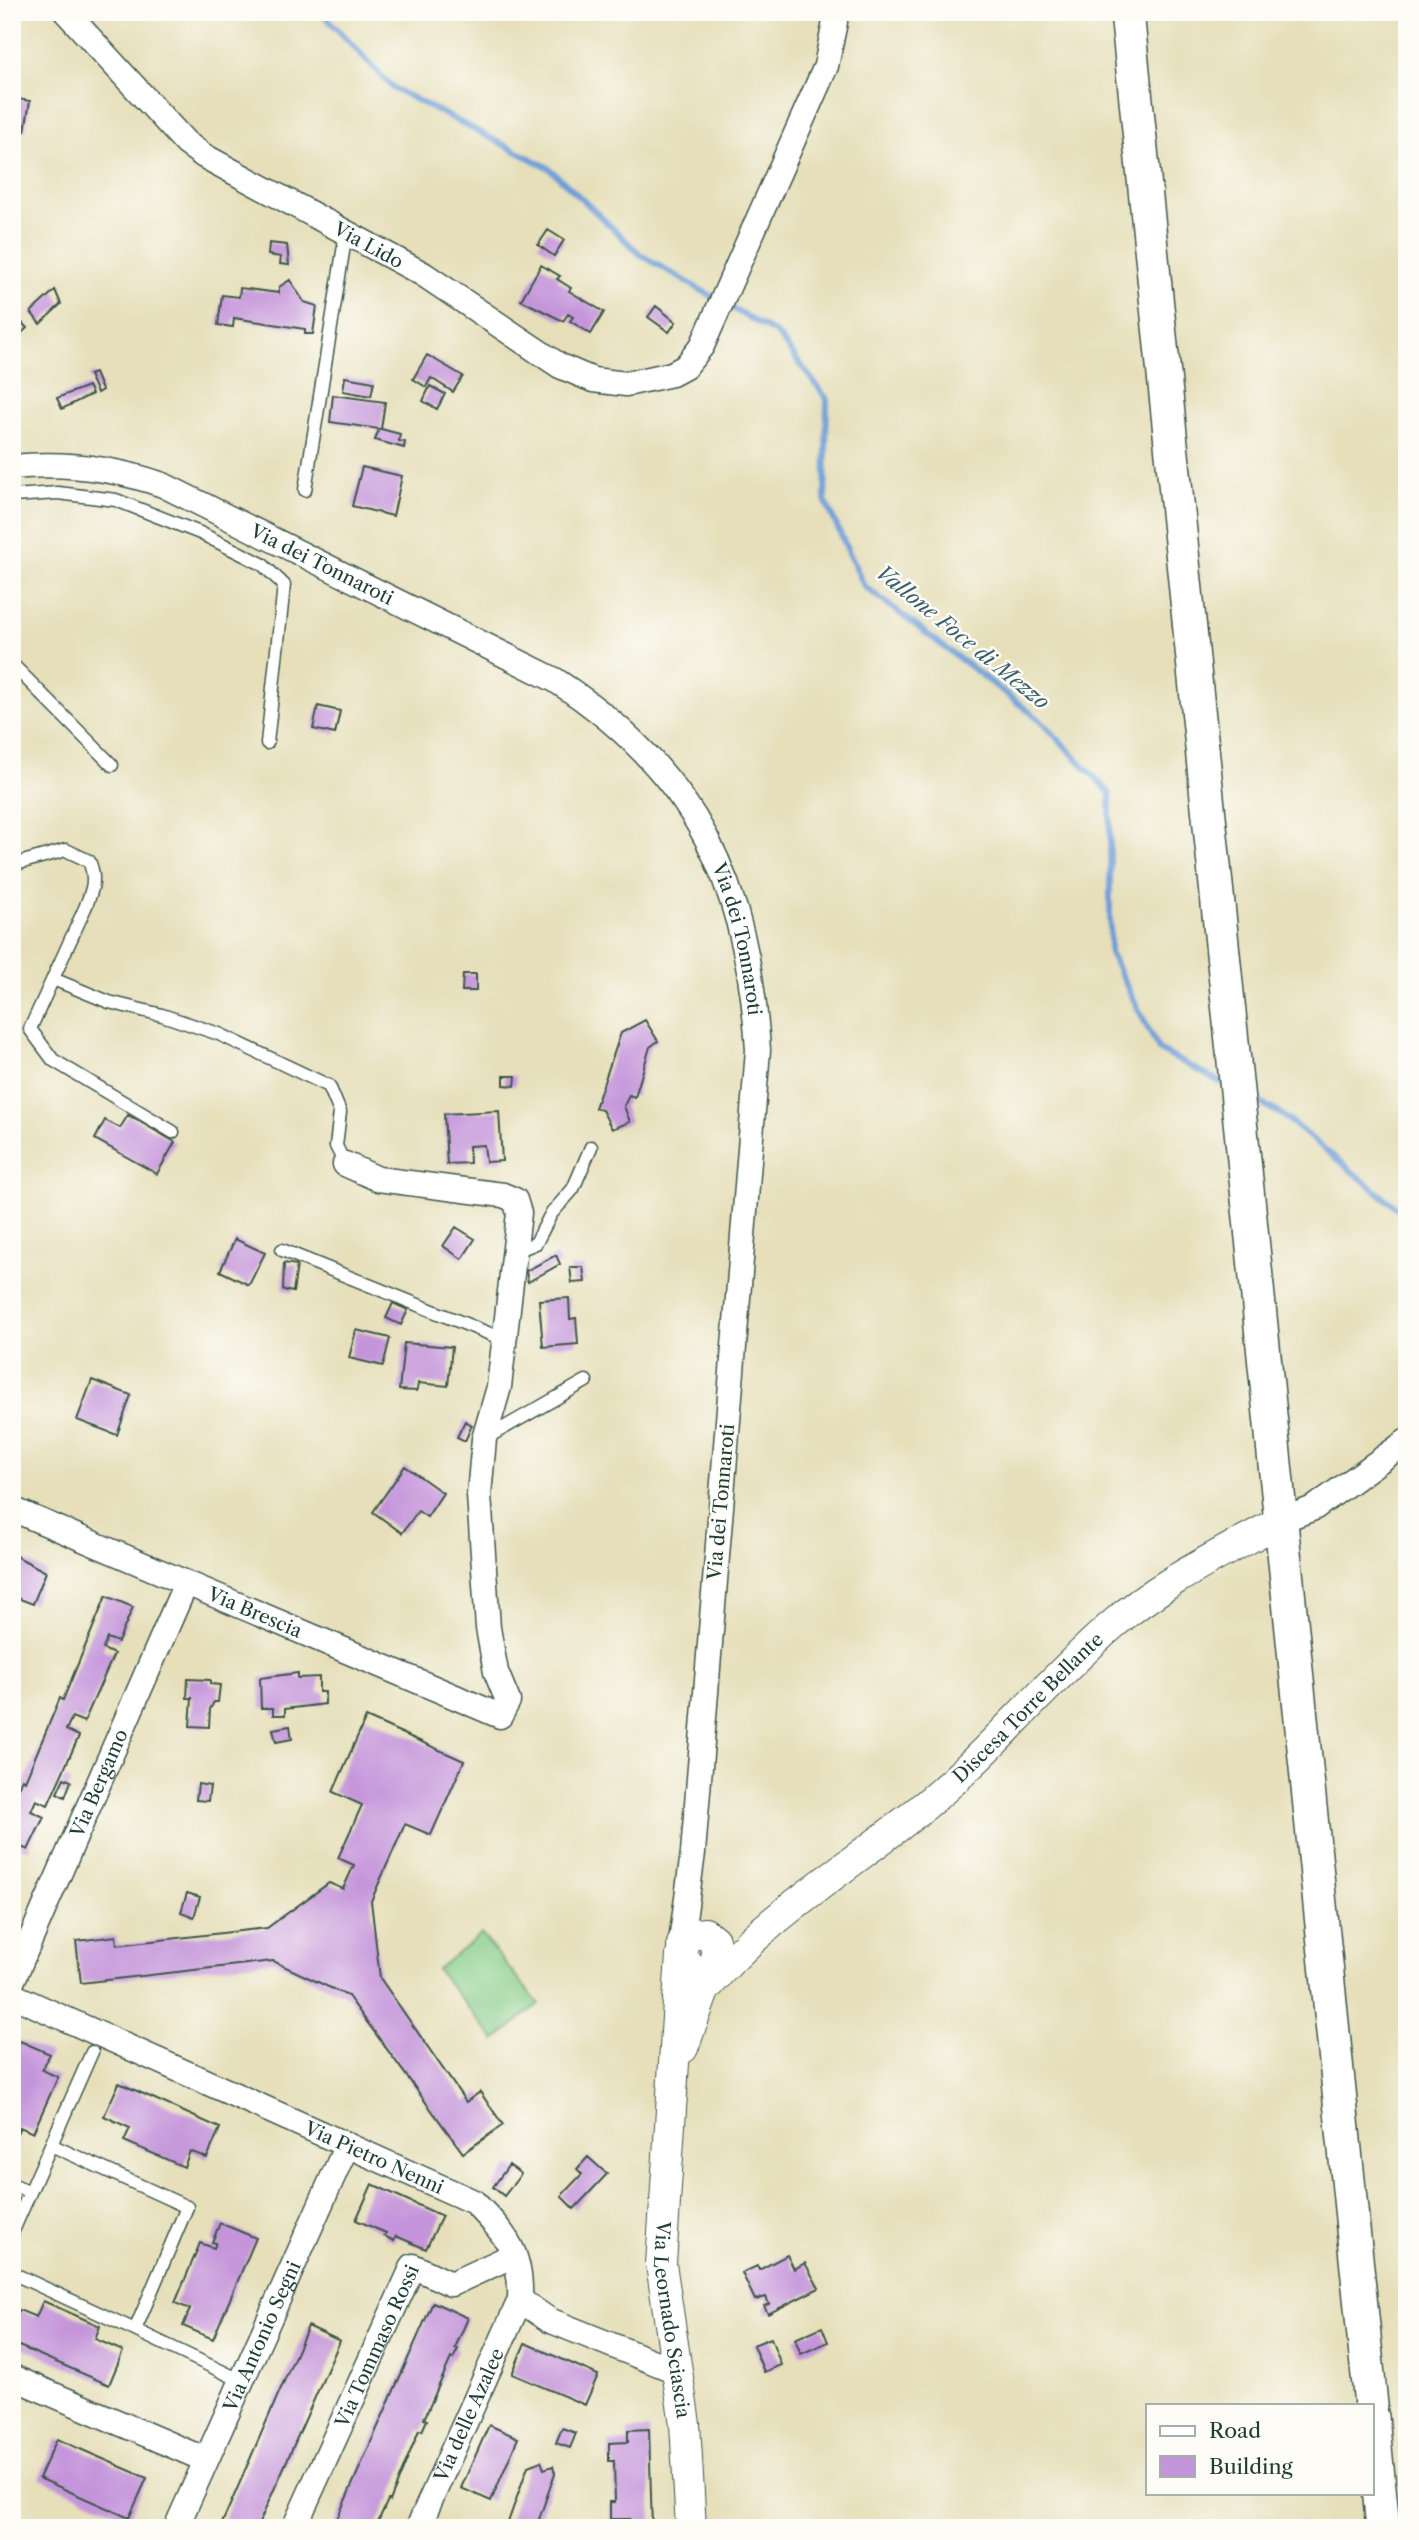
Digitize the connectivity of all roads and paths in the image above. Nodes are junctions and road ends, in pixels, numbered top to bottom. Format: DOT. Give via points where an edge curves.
graph roads {
  1 [pos="66,12"];
  2 [pos="834,12"];
  3 [pos="1127,12"];
  4 [pos="346,233"];
  5 [pos="12,467"];
  6 [pos="305,490"];
  7 [pos="12,496"];
  8 [pos="12,664"];
  9 [pos="267,743"];
  10 [pos="112,765"];
  11 [pos="12,865"];
  12 [pos="53,979"];
  13 [pos="173,1132"];
  14 [pos="591,1147"];
  15 [pos="345,1164"];
  16 [pos="282,1250"];
  17 [pos="514,1252"];
  18 [pos="505,1340"];
  19 [pos="586,1381"];
  20 [pos="484,1439"];
  21 [pos="1407,1441"];
  22 [pos="12,1509"];
  23 [pos="1282,1520"];
  24 [pos="186,1583"];
  25 [pos="693,1853"];
  26 [pos="680,1952"];
  27 [pos="713,1958"];
  28 [pos="12,1982"];
  29 [pos="12,1995"];
  30 [pos="92,2052"];
  31 [pos="668,2110"];
  32 [pos="51,2145"];
  33 [pos="347,2145"];
  34 [pos="12,2185"];
  35 [pos="30,2192"];
  36 [pos="12,2232"];
  37 [pos="514,2255"];
  38 [pos="12,2273"];
  39 [pos="520,2300"];
  40 [pos="135,2329"];
  41 [pos="676,2371"];
  42 [pos="12,2377"];
  43 [pos="242,2381"];
  44 [pos="1371,2404"];
  45 [pos="1374,2437"];
  46 [pos="206,2460"];
  47 [pos="176,2528"];
  48 [pos="294,2528"];
  49 [pos="418,2528"];
  50 [pos="691,2528"];
  51 [pos="1383,2528"];
  1 -- 4 [label="street, Via Lido" via="186,143"];
  2 -- 4 [label="street, Via Lido" via="826,65 702,346 685,367 672,374 626,384 593,380 559,366 423,274"];
  3 -- 23 [label="main road"];
  4 -- 6 [label="lane"];
  5 -- 25 [label="street, Via dei Tonnaroti" via="88,467 163,485 555,680 639,747 665,774 705,833 730,889 747,957 758,1050"];
  7 -- 9 [label="lane" via="58,493 116,500 200,533 262,564 277,578 284,585"];
  8 -- 10 [label="lane"];
  11 -- 12 [label="lane" via="66,850 89,861 94,873 93,889"];
  12 -- 13 [label="lane" via="30,1029 53,1060"];
  12 -- 15 [label="lane" via="109,1002 219,1034 329,1086 340,1112 335,1146"];
  14 -- 17 [label="lane" via="573,1189 551,1214 536,1243"];
  15 -- 17 [label="street" via="377,1179 515,1200 519,1213"];
  16 -- 18 [label="lane"];
  17 -- 18 [label="street"];
  18 -- 20 [label="street" via="499,1387"];
  19 -- 20 [label="lane"];
  20 -- 24 [label="street, Via Brescia" via="479,1495 488,1628 496,1672 509,1701 500,1716"];
  21 -- 23 [label="street" via="1314,1508"];
  22 -- 24 [label="street, Via Brescia"];
  23 -- 27 [label="street, Discesa Torre Bellante" via="1153,1594 1111,1626 930,1801 786,1913"];
  23 -- 44 [label="main road"];
  24 -- 28 [label="street, Via Bergamo"];
  25 -- 26 [label="street"];
  25 -- 27 [label="street"];
  26 -- 27 [label="street" via="690,1968"];
  26 -- 31 [label="street"];
  27 -- 31 [label="street" via="686,2034"];
  29 -- 33 [label="street, Via Pietro Nenni"];
  30 -- 32 [label="lane"];
  31 -- 41 [label="street, Via Leornado Sciascia" via="661,2264"];
  32 -- 35 [label="lane"];
  32 -- 40 [label="lane" via="187,2207"];
  33 -- 37 [label="street, Via Pietro Nenni" via="474,2202 500,2229"];
  33 -- 43 [label="street, Via Antonio Segni"];
  34 -- 35 [label="lane"];
  35 -- 36 [label="lane"];
  37 -- 39 [label="street, Via Pietro Nenni" via="521,2269"];
  37 -- 48 [label="street, Via Tommaso Rossi" via="451,2284 413,2266"];
  38 -- 40 [label="lane"];
  39 -- 41 [label="street" via="549,2320"];
  39 -- 49 [label="street, Via delle Azalee"];
  40 -- 43 [label="lane"];
  41 -- 50 [label="street, Via Leornado Sciascia" via="685,2424"];
  42 -- 46 [label="street"];
  43 -- 46 [label="street, Via Antonio Segni"];
  45 -- 51 [label="main road"];
  46 -- 47 [label="street, Via Antonio Segni"];
}
